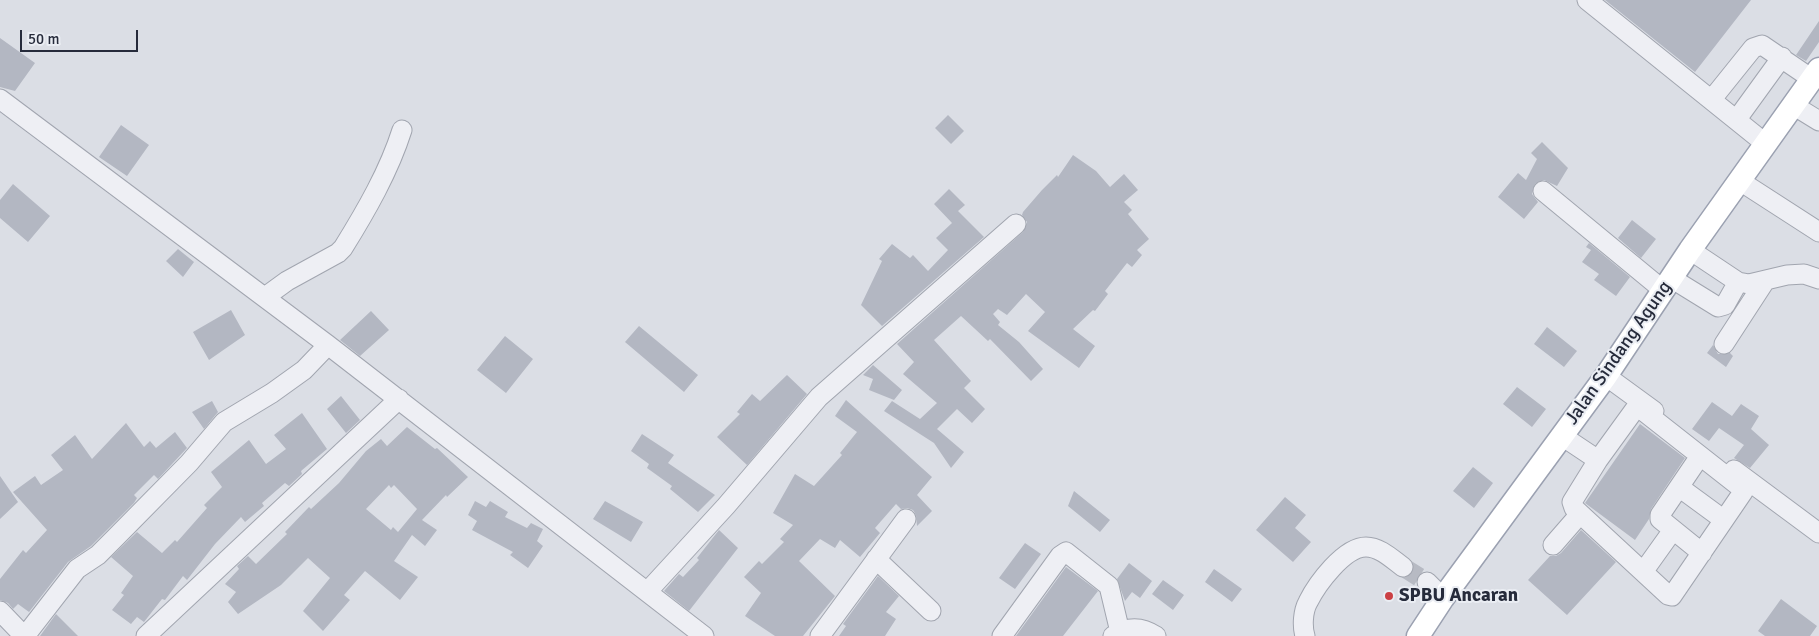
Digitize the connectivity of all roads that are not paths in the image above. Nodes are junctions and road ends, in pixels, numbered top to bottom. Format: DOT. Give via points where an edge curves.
graph roads {
  1 [pos="1588,0"];
  2 [pos="1782,57"];
  3 [pos="1816,74"];
  4 [pos="0,99"];
  5 [pos="1712,99"];
  6 [pos="1793,105"];
  7 [pos="1737,119"];
  8 [pos="1819,121"];
  9 [pos="402,130"];
  10 [pos="1766,144"];
  11 [pos="1740,182"];
  12 [pos="1543,191"];
  13 [pos="1016,224"];
  14 [pos="1819,232"];
  15 [pos="1690,250"];
  16 [pos="1819,280"];
  17 [pos="1764,281"];
  18 [pos="1738,282"];
  19 [pos="1667,284"];
  20 [pos="265,297"];
  21 [pos="1724,344"];
  22 [pos="328,345"];
  23 [pos="1606,376"];
  24 [pos="399,399"];
  25 [pos="1562,436"];
  26 [pos="1700,456"];
  27 [pos="1598,460"];
  28 [pos="1679,487"];
  29 [pos="1580,514"];
  30 [pos="906,519"];
  31 [pos="1724,520"];
  32 [pos="1673,530"];
  33 [pos="1819,533"];
  34 [pos="1553,545"];
  35 [pos="1702,553"];
  36 [pos="876,560"];
  37 [pos="1403,566"];
  38 [pos="1643,572"];
  39 [pos="1427,582"];
  40 [pos="647,592"];
  41 [pos="1443,598"];
  42 [pos="0,611"];
  43 [pos="930,611"];
  44 [pos="1116,634"];
  45 [pos="25,636"];
  46 [pos="146,636"];
  47 [pos="704,636"];
  48 [pos="820,636"];
  49 [pos="1002,636"];
  50 [pos="1156,636"];
  51 [pos="1305,636"];
  52 [pos="1418,636"];
  1 -- 5 [label="street"];
  2 -- 3 [label="street"];
  2 -- 5 [label="street" via="1762,44 1757,46"];
  2 -- 7 [label="street"];
  3 -- 6 [label="main road, Jalan Sindang Agung"];
  4 -- 20 [label="street"];
  5 -- 7 [label="street"];
  6 -- 8 [label="street"];
  6 -- 10 [label="main road, Jalan Sindang Agung"];
  7 -- 10 [label="street"];
  9 -- 20 [label="street" via="392,158 343,248"];
  10 -- 11 [label="main road, Jalan Sindang Agung"];
  11 -- 14 [label="street"];
  11 -- 15 [label="main road, Jalan Sindang Agung"];
  12 -- 19 [label="street"];
  13 -- 40 [label="street" via="819,397"];
  15 -- 18 [label="street"];
  15 -- 19 [label="main road, Jalan Sindang Agung"];
  16 -- 17 [label="street" via="1804,274"];
  17 -- 18 [label="street"];
  17 -- 21 [label="street"];
  18 -- 19 [label="street" via="1725,305 1718,307"];
  19 -- 23 [label="main road, Jalan Sindang Agung"];
  20 -- 22 [label="street"];
  22 -- 24 [label="street"];
  22 -- 45 [label="street" via="304,370 224,422 189,463 98,555 77,569"];
  23 -- 25 [label="main road, Jalan Sindang Agung"];
  23 -- 33 [label="street"];
  24 -- 40 [label="street"];
  24 -- 46 [label="street"];
  25 -- 27 [label="street"];
  25 -- 41 [label="main road, Jalan Sindang Agung"];
  26 -- 27 [label="street" via="1638,409 1633,411"];
  26 -- 28 [label="street"];
  26 -- 31 [label="street" via="1742,490 1742,495"];
  27 -- 29 [label="street" via="1572,499 1572,506"];
  28 -- 31 [label="street"];
  28 -- 32 [label="street" via="1660,515 1663,523"];
  29 -- 34 [label="street"];
  29 -- 38 [label="street"];
  30 -- 36 [label="street"];
  31 -- 35 [label="street"];
  32 -- 35 [label="street"];
  32 -- 38 [label="street"];
  35 -- 38 [label="street" via="1672,596"];
  36 -- 43 [label="street"];
  36 -- 48 [label="street"];
  37 -- 51 [label="street" via="1378,549 1364,547 1347,552 1307,603 1302,628"];
  39 -- 41 [label="street"];
  40 -- 47 [label="street"];
  41 -- 52 [label="main road, Jalan Sindang Agung"];
  42 -- 45 [label="street"];
  44 -- 49 [label="street" via="1111,591 1106,581 1066,552"];
  44 -- 50 [label="street" via="1133,627"];
}
